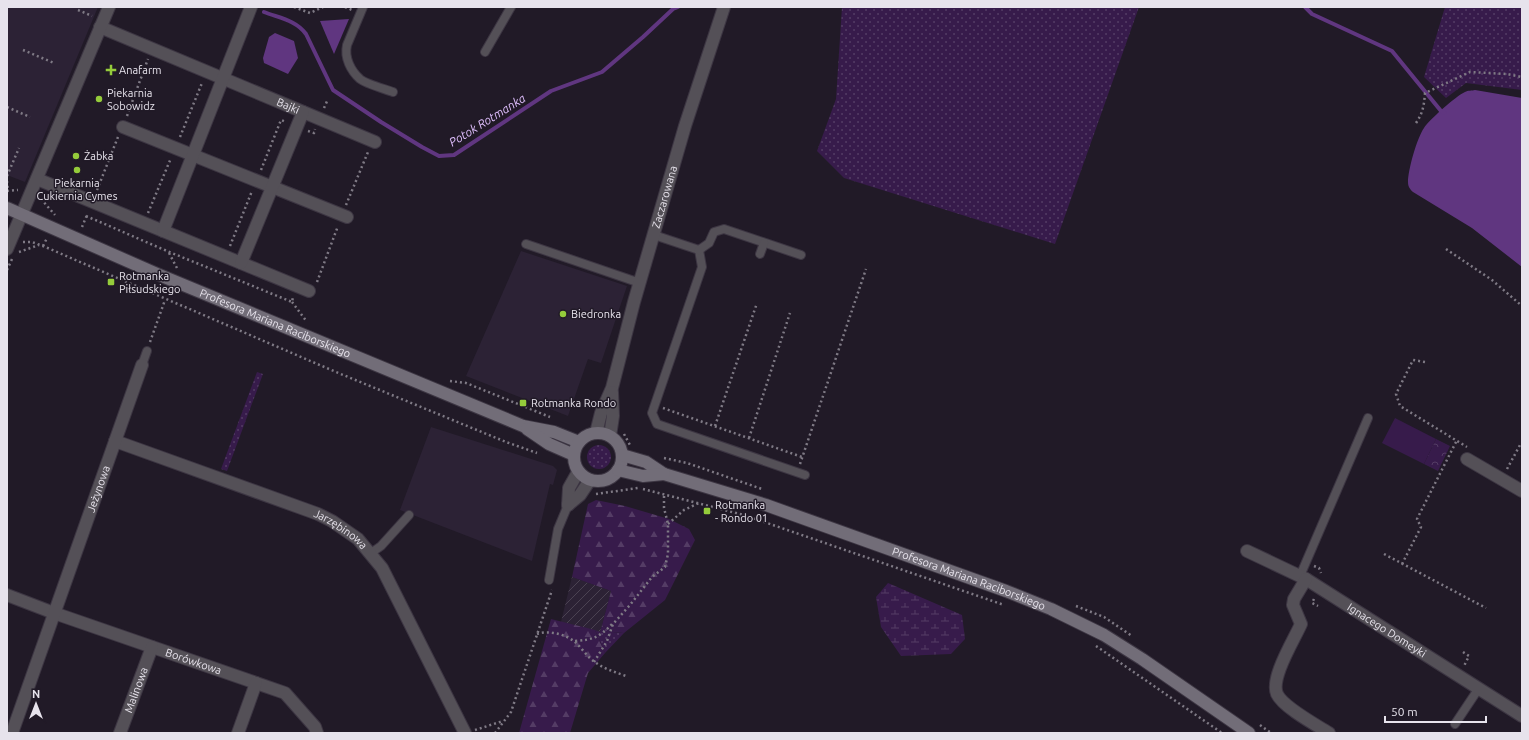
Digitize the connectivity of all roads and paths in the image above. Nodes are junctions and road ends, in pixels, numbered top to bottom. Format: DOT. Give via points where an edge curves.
graph roads {
  1 [pos="109,7"];
  2 [pos="251,7"];
  3 [pos="294,7"];
  4 [pos="323,7"];
  5 [pos="363,7"];
  6 [pos="511,7"];
  7 [pos="724,7"];
  8 [pos="78,10"];
  9 [pos="91,16"];
  10 [pos="100,27"];
  11 [pos="23,50"];
  12 [pos="485,52"];
  13 [pos="54,63"];
  14 [pos="1522,77"];
  15 [pos="222,78"];
  16 [pos="393,92"];
  17 [pos="7,107"];
  18 [pos="303,112"];
  19 [pos="30,117"];
  20 [pos="1416,123"];
  21 [pos="123,126"];
  22 [pos="375,142"];
  23 [pos="19,148"];
  24 [pos="192,155"];
  25 [pos="7,176"];
  26 [pos="36,179"];
  27 [pos="7,181"];
  28 [pos="273,187"];
  29 [pos="8,191"];
  30 [pos="30,193"];
  31 [pos="7,208"];
  32 [pos="22,214"];
  33 [pos="57,216"];
  34 [pos="347,217"];
  35 [pos="76,224"];
  36 [pos="82,227"];
  37 [pos="89,230"];
  38 [pos="163,231"];
  39 [pos="654,235"];
  40 [pos="20,242"];
  41 [pos="764,243"];
  42 [pos="526,244"];
  43 [pos="39,245"];
  44 [pos="7,249"];
  45 [pos="1446,249"];
  46 [pos="699,250"];
  47 [pos="168,252"];
  48 [pos="760,254"];
  49 [pos="801,255"];
  50 [pos="240,263"];
  51 [pos="172,269"];
  52 [pos="866,269"];
  53 [pos="7,270"];
  54 [pos="640,283"];
  55 [pos="297,286"];
  56 [pos="309,291"];
  57 [pos="165,300"];
  58 [pos="292,302"];
  59 [pos="757,303"];
  60 [pos="1522,306"];
  61 [pos="790,313"];
  62 [pos="302,323"];
  63 [pos="147,351"];
  64 [pos="1425,362"];
  65 [pos="142,365"];
  66 [pos="444,381"];
  67 [pos="612,388"];
  68 [pos="660,408"];
  69 [pos="552,418"];
  70 [pos="1368,418"];
  71 [pos="523,426"];
  72 [pos="715,426"];
  73 [pos="596,433"];
  74 [pos="610,436"];
  75 [pos="749,438"];
  76 [pos="1457,440"];
  77 [pos="115,441"];
  78 [pos="579,442"];
  79 [pos="1522,446"];
  80 [pos="538,453"];
  81 [pos="1468,453"];
  82 [pos="574,455"];
  83 [pos="622,455"];
  84 [pos="802,457"];
  85 [pos="1500,467"];
  86 [pos="618,470"];
  87 [pos="1506,471"];
  88 [pos="578,472"];
  89 [pos="664,474"];
  90 [pos="801,474"];
  91 [pos="1511,474"];
  92 [pos="590,480"];
  93 [pos="1522,491"];
  94 [pos="580,495"];
  95 [pos="664,495"];
  96 [pos="699,503"];
  97 [pos="568,505"];
  98 [pos="409,515"];
  99 [pos="668,524"];
  100 [pos="1247,551"];
  101 [pos="371,553"];
  102 [pos="1384,554"];
  103 [pos="1402,564"];
  104 [pos="1303,578"];
  105 [pos="551,584"];
  106 [pos="7,594"];
  107 [pos="1316,594"];
  108 [pos="1006,606"];
  109 [pos="1318,606"];
  110 [pos="1486,608"];
  111 [pos="54,613"];
  112 [pos="613,624"];
  113 [pos="537,634"];
  114 [pos="574,641"];
  115 [pos="1091,643"];
  116 [pos="152,647"];
  117 [pos="1463,652"];
  118 [pos="594,662"];
  119 [pos="1463,668"];
  120 [pos="626,676"];
  121 [pos="256,683"];
  122 [pos="1479,688"];
  123 [pos="1522,716"];
  124 [pos="506,719"];
  125 [pos="1455,724"];
  126 [pos="465,732"];
  127 [pos="12,733"];
  128 [pos="120,733"];
  129 [pos="238,733"];
  130 [pos="318,733"];
  131 [pos="495,733"];
  132 [pos="1222,733"];
  133 [pos="1249,733"];
  134 [pos="1329,733"];
  1 -- 10 [label="street"];
  2 -- 15 [label="street"];
  3 -- 4 [label="path" via="310,14"];
  5 -- 16 [label="lane" via="347,46 347,59 361,80"];
  6 -- 12 [label="lane"];
  7 -- 39 [label="street, Zaczarowana" via="685,126"];
  8 -- 9 [label="path"];
  10 -- 15 [label="street, Bajki"];
  10 -- 26 [label="street"];
  11 -- 13 [label="path"];
  14 -- 20 [label="path" via="1470,72 1426,92 1424,108"];
  15 -- 18 [label="street, Bajki"];
  15 -- 24 [label="street"];
  17 -- 19 [label="path"];
  18 -- 22 [label="street"];
  18 -- 28 [label="street, Bajki"];
  21 -- 24 [label="street"];
  23 -- 25 [label="path"];
  24 -- 28 [label="street"];
  24 -- 38 [label="street"];
  26 -- 30 [label="street"];
  26 -- 38 [label="street"];
  27 -- 29 [label="path"];
  28 -- 34 [label="street"];
  28 -- 50 [label="street, Bajki"];
  29 -- 30 [label="path" via="24,190"];
  30 -- 32 [label="street"];
  30 -- 33 [label="path" via="39,197"];
  31 -- 32 [label="main road, Profesora Mariana Raciborskiego"];
  32 -- 44 [label="street"];
  32 -- 71 [label="main road, Profesora Mariana Raciborskiego" via="157,274"];
  35 -- 36 [label="path"];
  36 -- 37 [label="path"];
  36 -- 47 [label="path" via="86,216"];
  38 -- 50 [label="street"];
  39 -- 46 [label="lane"];
  39 -- 54 [label="street, Zaczarowana"];
  40 -- 43 [label="path"];
  41 -- 46 [label="lane" via="724,229 714,232 709,243"];
  41 -- 48 [label="lane"];
  41 -- 49 [label="lane"];
  42 -- 54 [label="lane"];
  43 -- 53 [label="path" via="14,254"];
  43 -- 57 [label="path"];
  45 -- 60 [label="path" via="1492,280"];
  46 -- 90 [label="lane" via="702,267 652,413 657,424"];
  47 -- 51 [label="path" via="179,272"];
  47 -- 58 [label="path"];
  50 -- 55 [label="street"];
  52 -- 84 [label="path"];
  54 -- 67 [label="street, Zaczarowana"];
  55 -- 56 [label="street"];
  55 -- 58 [label="path"];
  57 -- 63 [label="path"];
  57 -- 80 [label="path" via="471,428"];
  58 -- 62 [label="path" via="310,326"];
  59 -- 72 [label="path"];
  61 -- 75 [label="path"];
  63 -- 65 [label="lane"];
  64 -- 76 [label="path" via="1413,360 1396,394 1400,406"];
  65 -- 77 [label="street, Jeżynowa"];
  66 -- 69 [label="path" via="466,383"];
  67 -- 73 [label="street, Zaczarowana"];
  67 -- 74 [label="street, Zaczarowana" via="613,416"];
  68 -- 72 [label="path"];
  70 -- 104 [label="lane"];
  71 -- 78 [label="main road, Profesora Mariana Raciborskiego" via="554,432"];
  71 -- 82 [label="main road, Profesora Mariana Raciborskiego" via="549,444"];
  72 -- 75 [label="path"];
  73 -- 74 [label="main road"];
  73 -- 78 [label="main road"];
  74 -- 83 [label="main road" via="616,441"];
  75 -- 84 [label="path"];
  76 -- 81 [label="path"];
  76 -- 103 [label="path" via="1417,519 1421,526"];
  77 -- 101 [label="street, Jarzębinowa" via="318,514 358,539"];
  77 -- 111 [label="street, Jeżynowa"];
  78 -- 82 [label="main road"];
  79 -- 87 [label="path" via="1520,445"];
  81 -- 93 [label="street"];
  82 -- 88 [label="main road"];
  83 -- 86 [label="main road" via="622,463"];
  83 -- 89 [label="main road, Profesora Mariana Raciborskiego" via="646,462"];
  84 -- 90 [label="path"];
  85 -- 87 [label="path"];
  86 -- 89 [label="main road, Profesora Mariana Raciborskiego" via="642,476"];
  86 -- 92 [label="main road" via="613,477 606,480"];
  87 -- 91 [label="path"];
  88 -- 92 [label="main road"];
  88 -- 97 [label="street" via="569,488"];
  89 -- 133 [label="main road, Profesora Mariana Raciborskiego" via="766,505 1051,609 1104,635"];
  92 -- 94 [label="street"];
  94 -- 95 [label="path" via="585,498 593,494 640,488"];
  94 -- 97 [label="street"];
  95 -- 96 [label="path"];
  95 -- 99 [label="path"];
  96 -- 99 [label="path" via="684,510"];
  96 -- 108 [label="path" via="751,518"];
  97 -- 105 [label="lane" via="558,529"];
  98 -- 101 [label="lane" via="381,546"];
  99 -- 112 [label="path" via="668,554 665,567 652,577"];
  100 -- 104 [label="street, Ignacego Domeyki"];
  101 -- 126 [label="street, Jarzębinowa" via="390,581"];
  102 -- 103 [label="path"];
  103 -- 110 [label="path"];
  104 -- 122 [label="street, Ignacego Domeyki"];
  104 -- 134 [label="street" via="1293,605 1300,624 1276,681 1276,689 1286,705"];
  105 -- 113 [label="path"];
  106 -- 111 [label="street, Borówkowa"];
  107 -- 109 [label="path" via="1312,603"];
  111 -- 116 [label="street, Borówkowa"];
  111 -- 127 [label="street"];
  112 -- 114 [label="path" via="604,634 595,638"];
  112 -- 118 [label="path" via="608,641"];
  113 -- 114 [label="path" via="552,633"];
  113 -- 124 [label="path" via="511,712"];
  114 -- 118 [label="path"];
  115 -- 132 [label="path"];
  116 -- 121 [label="street, Borówkowa"];
  116 -- 128 [label="street, Malinowa"];
  117 -- 119 [label="path" via="1469,656"];
  118 -- 120 [label="path"];
  121 -- 129 [label="street"];
  121 -- 130 [label="street, Borówkowa" via="285,693"];
  122 -- 123 [label="street, Ignacego Domeyki"];
  122 -- 125 [label="lane"];
  124 -- 126 [label="path"];
  124 -- 131 [label="path"];
}
